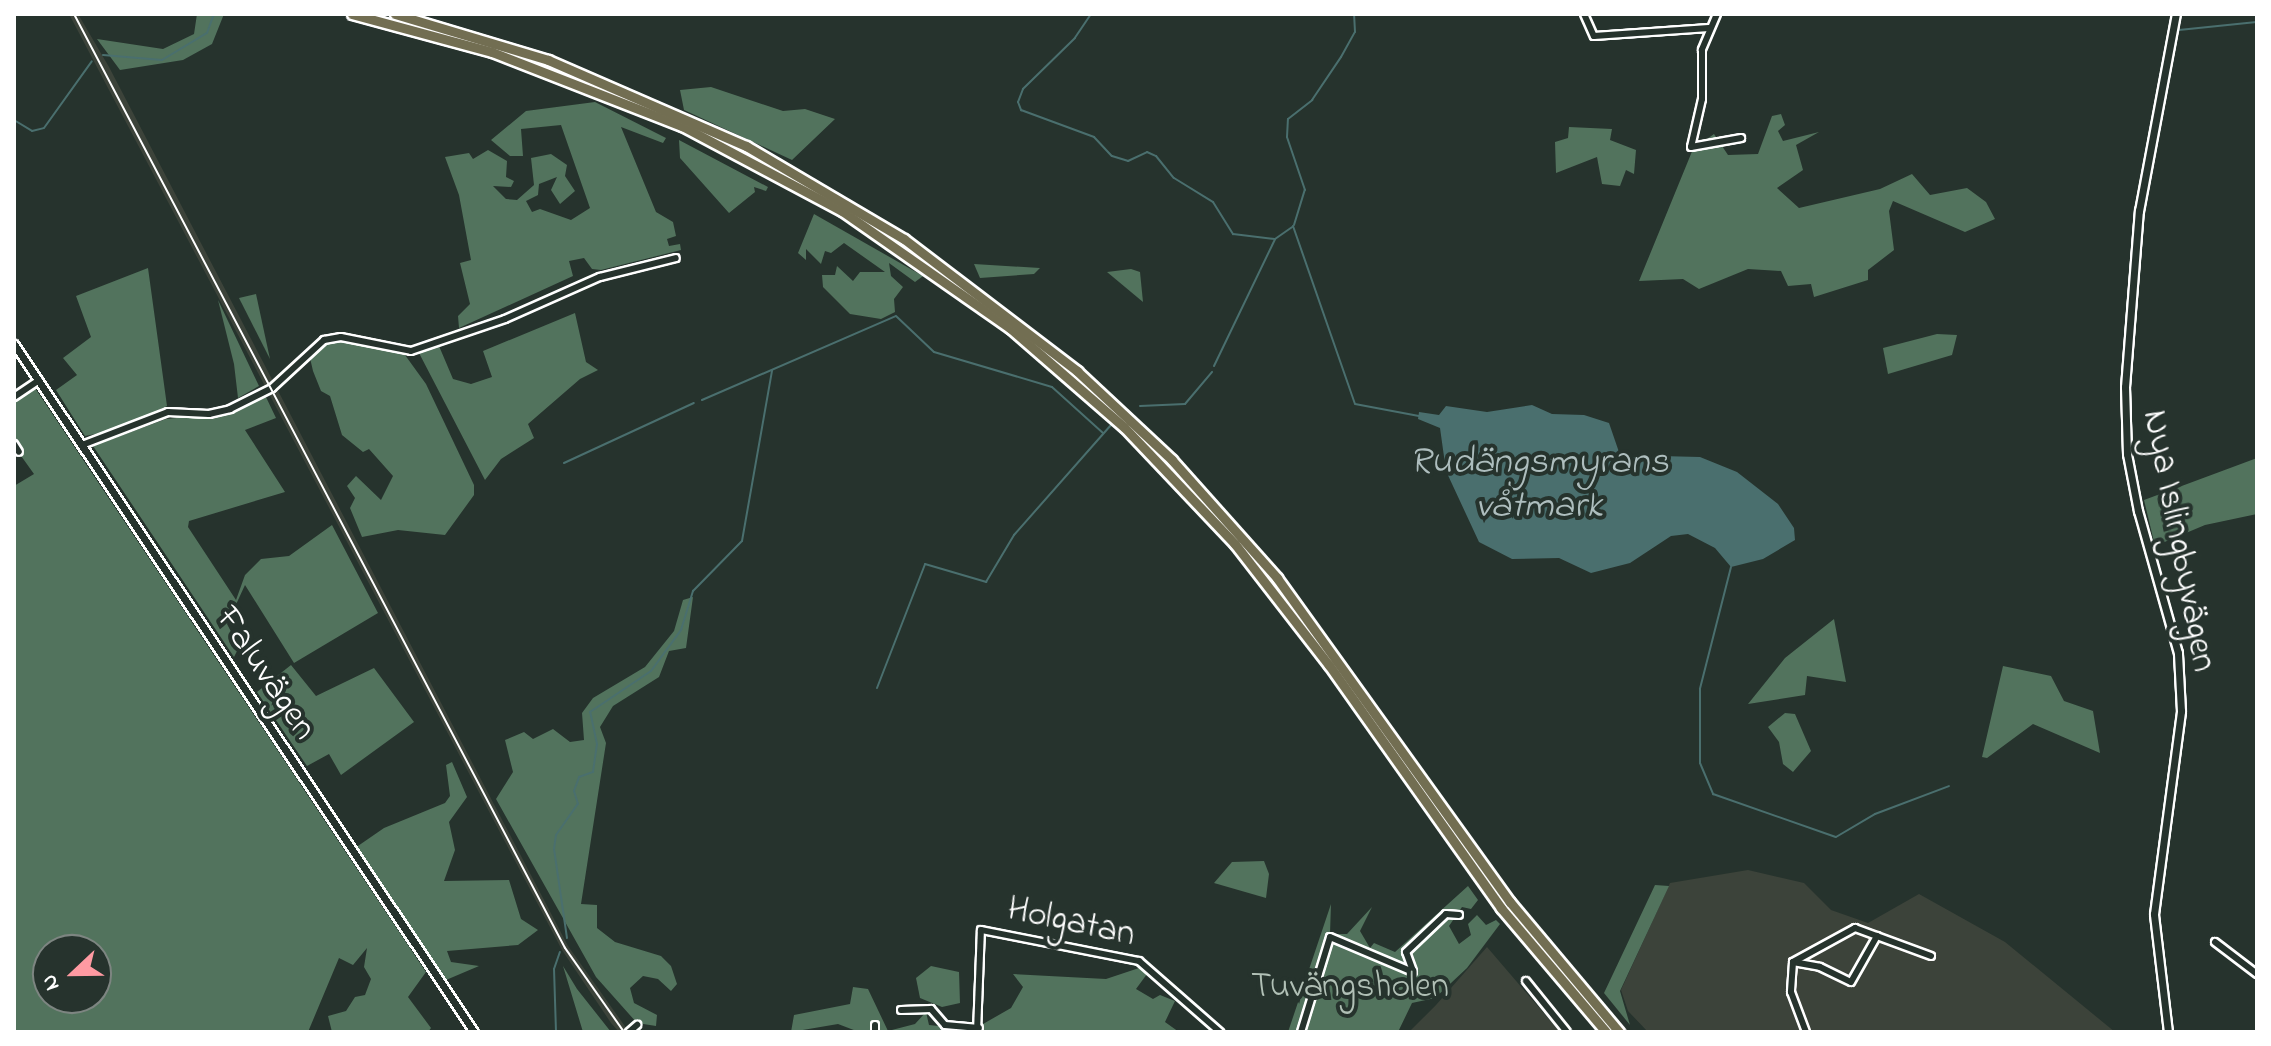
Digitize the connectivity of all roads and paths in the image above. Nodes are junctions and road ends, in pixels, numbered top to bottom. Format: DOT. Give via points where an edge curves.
graph roads {
  1 [pos="352,14"];
  2 [pos="395,14"];
  3 [pos="1584,14"];
  4 [pos="1717,14"];
  5 [pos="2176,14"];
  6 [pos="1709,28"];
  7 [pos="1741,138"];
  8 [pos="676,258"];
  9 [pos="14,344"];
  10 [pos="39,380"];
  11 [pos="14,397"];
  12 [pos="14,444"];
  13 [pos="82,445"];
  14 [pos="19,452"];
  15 [pos="1459,915"];
  16 [pos="1877,936"];
  17 [pos="2215,942"];
  18 [pos="1931,956"];
  19 [pos="1793,962"];
  20 [pos="2257,974"];
  21 [pos="1526,981"];
  22 [pos="901,1010"];
  23 [pos="637,1025"];
  24 [pos="978,1030"];
  25 [pos="474,1032"];
  26 [pos="629,1032"];
  27 [pos="1220,1032"];
  28 [pos="1301,1032"];
  29 [pos="1567,1032"];
  30 [pos="1606,1032"];
  31 [pos="1619,1032"];
  32 [pos="1806,1032"];
  33 [pos="2168,1032"];
  1 -- 30 [label="highway" via="492,52 682,126 842,211 1010,328 1124,427 1235,544 1314,644 1501,908"];
  2 -- 31 [label="highway" via="548,60 746,146 904,239 1065,361 1172,460 1268,568 1510,902"];
  3 -- 6 [label="street" via="1594,36"];
  4 -- 6 [label="street"];
  5 -- 33 [label="street, Nya Islingbyvägen" via="2139,211 2125,387 2127,454 2178,653 2181,711 2154,914"];
  6 -- 7 [label="street" via="1691,147"];
  8 -- 13 [label="street" via="585,282 505,319 411,351 341,337 324,340 272,388 230,409 168,412"];
  9 -- 10 [label="street, Faluvägen"];
  10 -- 11 [label="street"];
  10 -- 13 [label="street, Faluvägen"];
  12 -- 14 [label="street"];
  13 -- 25 [label="street, Faluvägen"];
  15 -- 28 [label="street" via="1446,914 1406,952 1413,972 1330,937"];
  16 -- 18 [label="street"];
  16 -- 19 [label="street" via="1850,929"];
  16 -- 19 [label="street" via="1851,982 1820,967"];
  17 -- 20 [label="street"];
  19 -- 32 [label="street" via="1791,992"];
  21 -- 29 [label="street"];
  22 -- 24 [label="street" via="931,1009 945,1025"];
  23 -- 26 [label="street"];
  24 -- 27 [label="street, Holgatan" via="981,930 1139,961"];
}
